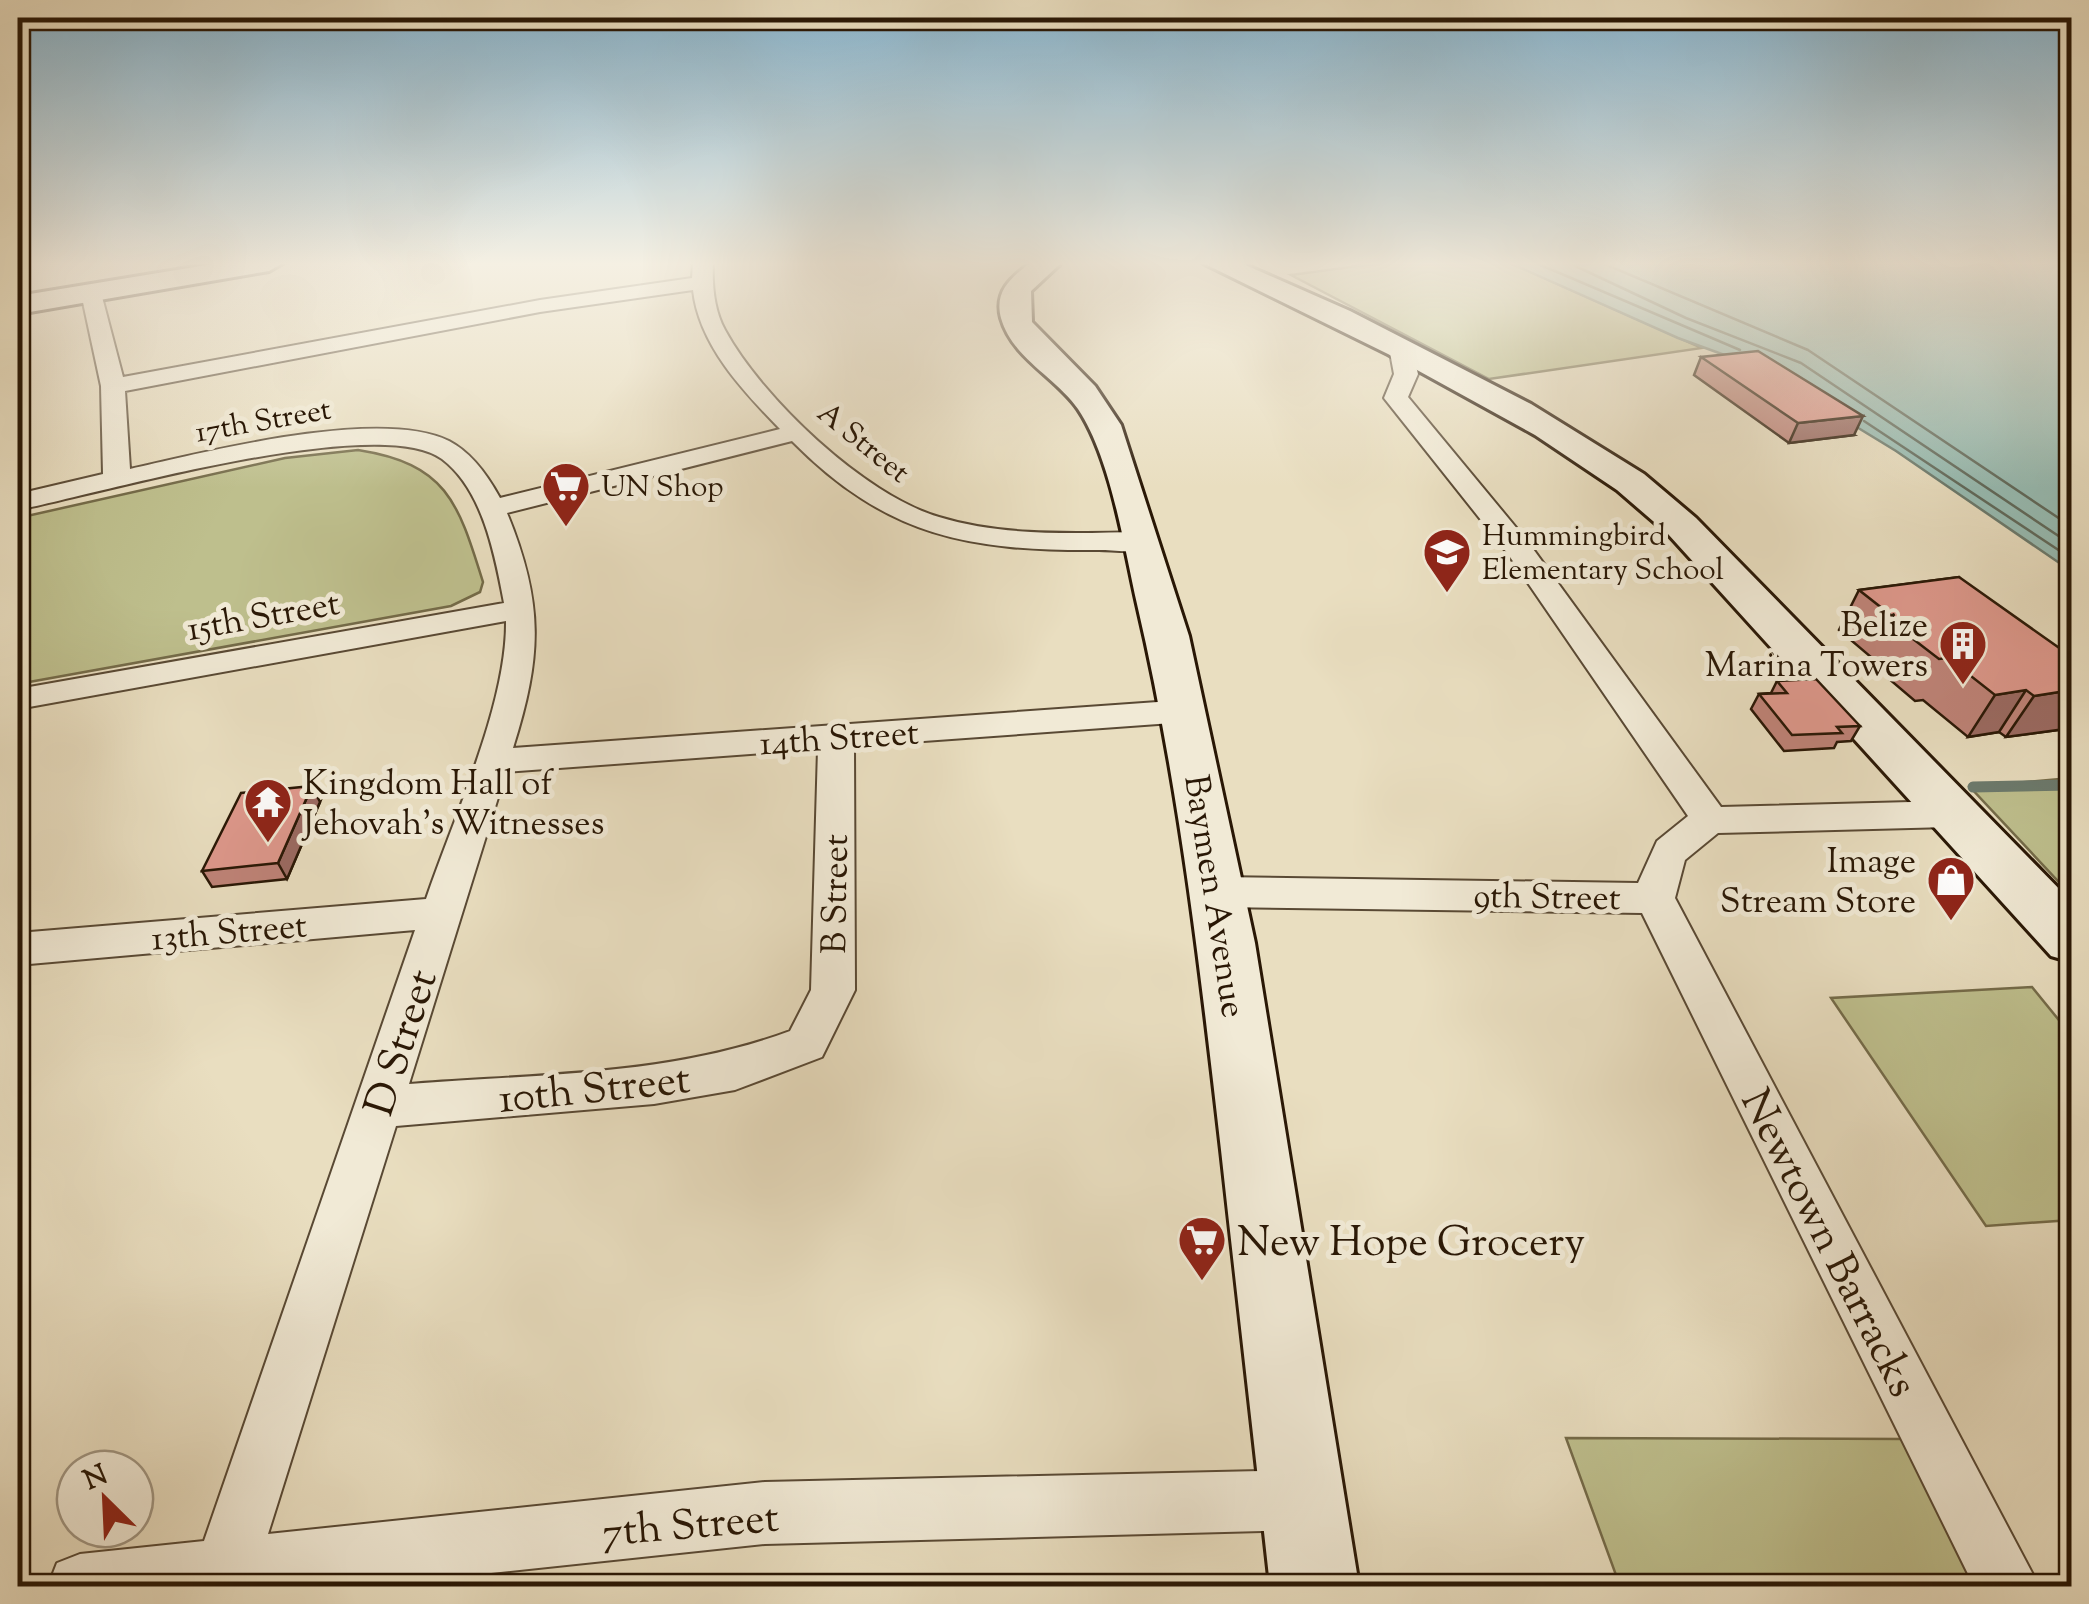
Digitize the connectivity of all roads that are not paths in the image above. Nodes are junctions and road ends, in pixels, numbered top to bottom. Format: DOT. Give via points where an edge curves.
graph roads {
  1 [pos="101,338"];
  2 [pos="370,338"];
  3 [pos="719,338"];
  4 [pos="1030,338"];
  5 [pos="1367,338"];
  6 [pos="1401,366"];
  7 [pos="112,386"];
  8 [pos="797,432"];
  9 [pos="116,481"];
  10 [pos="18,502"];
  11 [pos="494,508"];
  12 [pos="1143,541"];
  13 [pos="522,610"];
  14 [pos="18,699"];
  15 [pos="1186,711"];
  16 [pos="836,738"];
  17 [pos="492,761"];
  18 [pos="1949,814"];
  19 [pos="1710,820"];
  20 [pos="1219,892"];
  21 [pos="1654,898"];
  22 [pos="442,913"];
  23 [pos="2072,940"];
  24 [pos="20,952"];
  25 [pos="806,1044"];
  26 [pos="378,1107"];
  27 [pos="1303,1500"];
  28 [pos="224,1572"];
  29 [pos="80,1586"];
  30 [pos="1315,1586"];
  31 [pos="2007,1586"];
  1 -- 7 [label="street"];
  2 -- 7 [label="street"];
  3 -- 8 [label="street, A Street"];
  4 -- 12 [label="main road, Baymen Avenue" via="1092,404"];
  5 -- 6 [label="main road"];
  6 -- 18 [label="main road" via="1462,380 1567,436 1650,496"];
  6 -- 19 [label="street" via="1396,398 1518,548"];
  7 -- 9 [label="street"];
  8 -- 11 [label="street"];
  8 -- 12 [label="street, A Street" via="881,502 920,522 988,539"];
  9 -- 10 [label="street, 17th Street"];
  9 -- 11 [label="street, 17th Street" via="278,448 393,438 435,444 477,480"];
  11 -- 13 [label="street, D Street"];
  12 -- 15 [label="main road, Baymen Avenue"];
  13 -- 14 [label="street, 15th Street"];
  13 -- 17 [label="street, D Street" via="525,652"];
  15 -- 16 [label="street, 14th Street"];
  15 -- 20 [label="main road, Baymen Avenue"];
  16 -- 17 [label="street, 14th Street"];
  16 -- 25 [label="street, B Street" via="833,990"];
  17 -- 22 [label="street, D Street"];
  18 -- 19 [label="street"];
  18 -- 23 [label="main road"];
  19 -- 21 [label="street, 9th Street" via="1683,836 1660,862"];
  20 -- 21 [label="street, 9th Street"];
  20 -- 27 [label="main road, Baymen Avenue"];
  21 -- 31 [label="street, Newtown Barracks"];
  22 -- 24 [label="street, 13th Street"];
  22 -- 26 [label="street, D Street"];
  25 -- 26 [label="street, 10th Street" via="736,1072"];
  26 -- 28 [label="street, D Street"];
  27 -- 28 [label="street, 7th Street" via="765,1513"];
  27 -- 30 [label="main road, Baymen Avenue"];
  28 -- 29 [label="street, 7th Street"];
}
